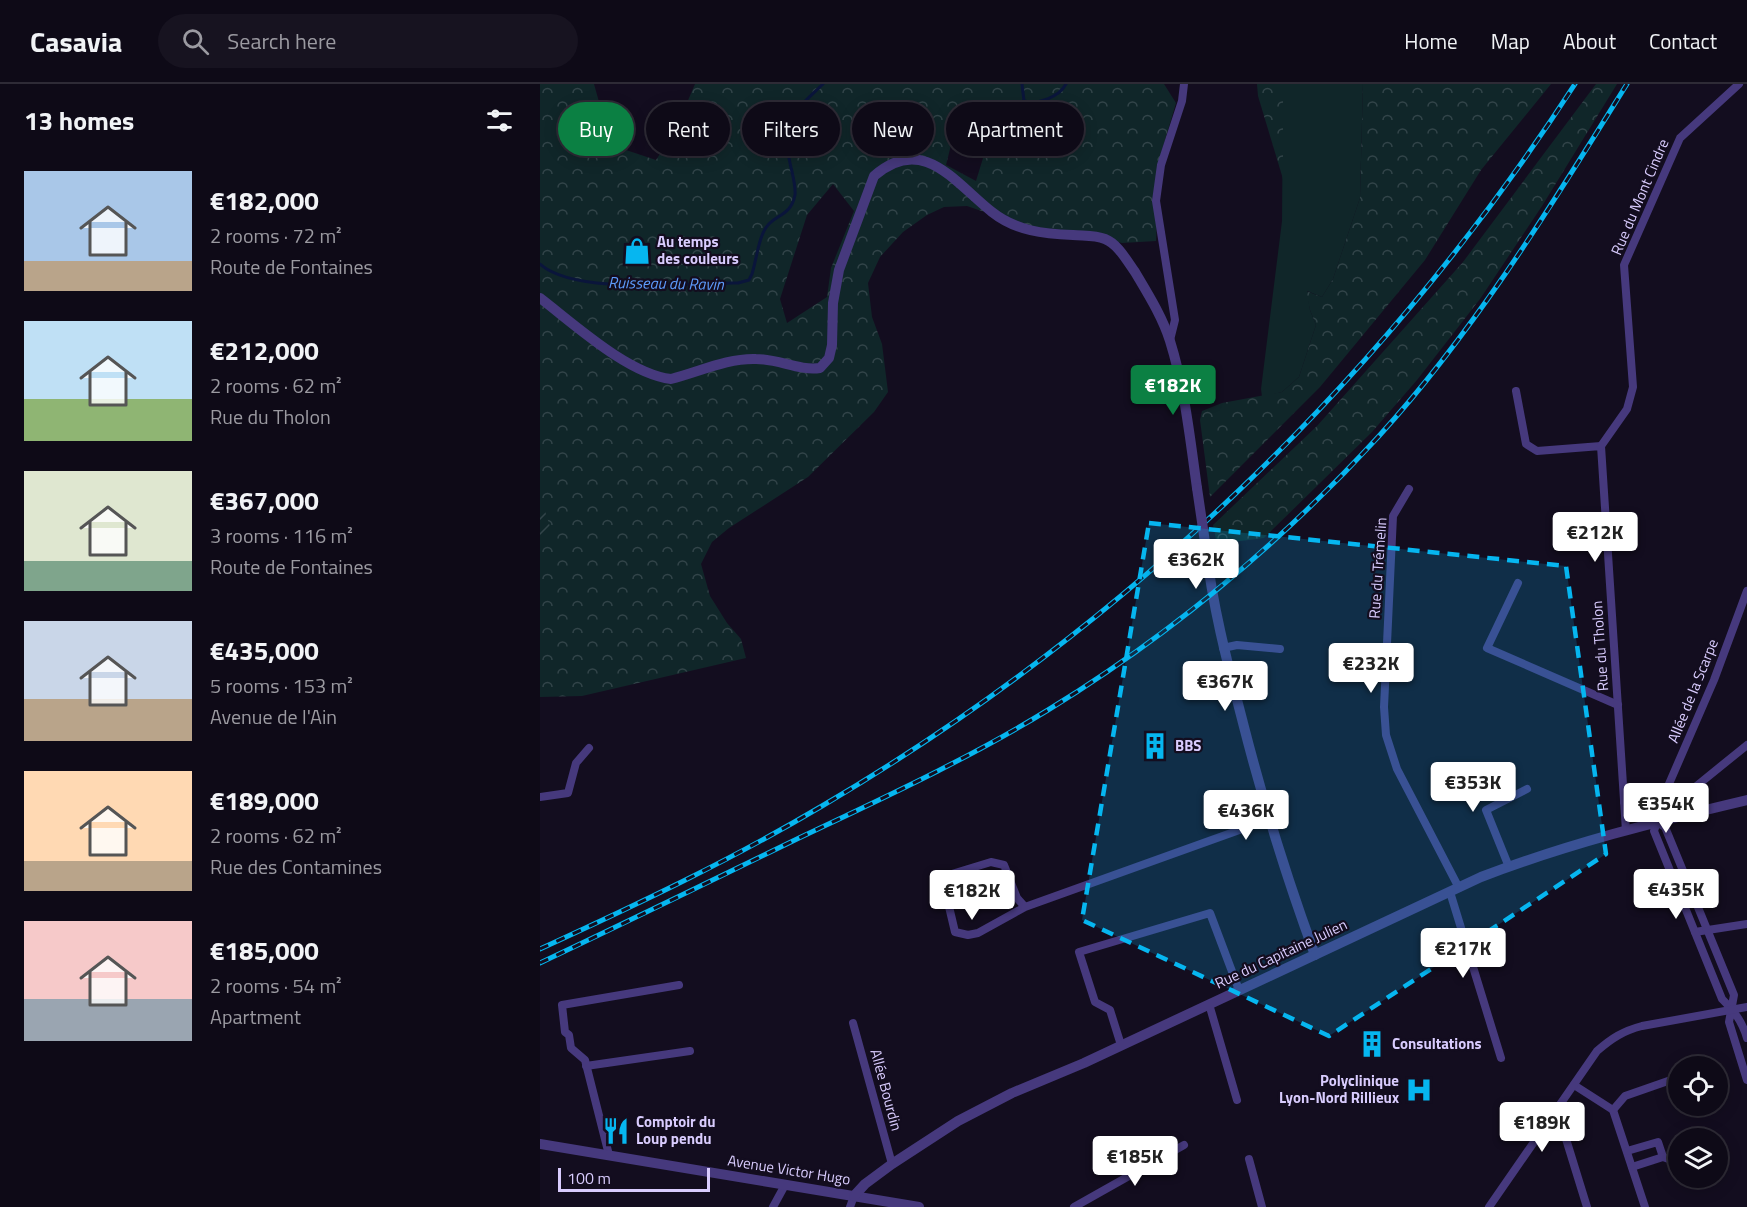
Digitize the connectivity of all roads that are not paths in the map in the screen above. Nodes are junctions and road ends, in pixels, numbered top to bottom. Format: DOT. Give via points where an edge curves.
graph roads {
  1 [pos="1184,84"];
  2 [pos="1739,84"];
  3 [pos="540,298"];
  4 [pos="1169,340"];
  5 [pos="1516,391"];
  6 [pos="1600,446"];
  7 [pos="1409,489"];
  8 [pos="1518,583"];
  9 [pos="1747,591"];
  10 [pos="1223,648"];
  11 [pos="1280,649"];
  12 [pos="1618,705"];
  13 [pos="1747,745"];
  14 [pos="589,748"];
  15 [pos="1527,789"];
  16 [pos="540,797"];
  17 [pos="1662,800"];
  18 [pos="1747,800"];
  19 [pos="1678,801"];
  20 [pos="1624,802"];
  21 [pos="1686,815"];
  22 [pos="1270,819"];
  23 [pos="1657,822"];
  24 [pos="1626,831"];
  25 [pos="1509,867"];
  26 [pos="1454,890"];
  27 [pos="1025,907"];
  28 [pos="1747,924"];
  29 [pos="1707,930"];
  30 [pos="1695,932"];
  31 [pos="1315,955"];
  32 [pos="679,985"];
  33 [pos="1239,990"];
  34 [pos="1209,1004"];
  35 [pos="1747,1007"];
  36 [pos="1732,1009"];
  37 [pos="854,1023"];
  38 [pos="1747,1038"];
  39 [pos="1121,1045"];
  40 [pos="690,1051"];
  41 [pos="1501,1058"];
  42 [pos="586,1066"];
  43 [pos="1747,1080"];
  44 [pos="1668,1081"];
  45 [pos="1574,1085"];
  46 [pos="1237,1100"];
  47 [pos="1613,1110"];
  48 [pos="1566,1139"];
  49 [pos="540,1144"];
  50 [pos="1184,1145"];
  51 [pos="1627,1151"];
  52 [pos="609,1155"];
  53 [pos="1663,1157"];
  54 [pos="1668,1159"];
  55 [pos="1249,1160"];
  56 [pos="892,1164"];
  57 [pos="1632,1167"];
  58 [pos="785,1185"];
  59 [pos="854,1196"];
  60 [pos="892,1205"];
  61 [pos="773,1207"];
  62 [pos="850,1207"];
  63 [pos="919,1207"];
  64 [pos="1074,1207"];
  65 [pos="1262,1207"];
  66 [pos="1488,1207"];
  67 [pos="1587,1207"];
  68 [pos="1645,1207"];
  1 -- 4 [label="street" via="1161,165 1156,201 1175,320"];
  2 -- 6 [label="street, Rue du Mont Cindre" via="1680,138 1624,265 1633,387 1627,409"];
  3 -- 4 [label="street" via="628,363 662,378 753,358 820,368 829,358 832,345 839,270 874,176 886,166 921,159 939,166 992,213 1016,226 1048,234 1108,240 1141,282"];
  4 -- 10 [label="street, bridge" via="1186,411 1211,594"];
  5 -- 6 [label="street" via="1526,444 1537,451"];
  6 -- 12 [label="street, Rue du Tholon"];
  7 -- 26 [label="street, Rue du Trémelin" via="1393,516 1386,735 1397,769"];
  8 -- 12 [label="street" via="1487,648"];
  9 -- 17 [label="street, Allée de la Scarpe"];
  10 -- 11 [label="street" via="1237,645"];
  10 -- 22 [label="street"];
  12 -- 20 [label="street, Rue du Tholon"];
  13 -- 19 [label="street"];
  14 -- 16 [label="street" via="576,763 568,793"];
  15 -- 25 [label="street" via="1486,810"];
  17 -- 19 [label="street"];
  17 -- 20 [label="street"];
  18 -- 21 [label="street, Rue du Capitaine Julien"];
  19 -- 21 [label="street"];
  20 -- 24 [label="street, Rue du Tholon"];
  21 -- 23 [label="street, Rue du Capitaine Julien"];
  22 -- 27 [label="street"];
  22 -- 31 [label="street"];
  23 -- 24 [label="street, Rue du Capitaine Julien"];
  23 -- 29 [label="street" via="1665,827"];
  23 -- 30 [label="street" via="1654,831"];
  24 -- 25 [label="street, Rue du Capitaine Julien"];
  25 -- 26 [label="street, Rue du Capitaine Julien"];
  26 -- 31 [label="street, Rue du Capitaine Julien"];
  26 -- 41 [label="street, Rue du Trémelin"];
  27 -- 27 [label="street" via="978,933 955,932 942,877 991,862 1004,865 1017,898"];
  28 -- 29 [label="street"];
  29 -- 30 [label="street"];
  29 -- 36 [label="street" via="1734,995"];
  30 -- 36 [label="street" via="1722,999"];
  31 -- 33 [label="street, Rue du Capitaine Julien"];
  32 -- 42 [label="street" via="562,1005 571,1048 585,1060"];
  33 -- 34 [label="street, Rue du Capitaine Julien"];
  33 -- 39 [label="street" via="1210,913 1079,952 1095,1002 1110,1010"];
  34 -- 39 [label="street, Rue du Capitaine Julien"];
  34 -- 46 [label="street"];
  35 -- 36 [label="street"];
  36 -- 38 [label="street"];
  36 -- 43 [label="street" via="1729,1022"];
  36 -- 45 [label="street" via="1626,1030 1597,1051"];
  37 -- 56 [label="street, Allée Bourdin"];
  39 -- 56 [label="street, Rue du Capitaine Julien" via="1012,1092"];
  40 -- 42 [label="street"];
  42 -- 52 [label="street"];
  44 -- 47 [label="street" via="1624,1096"];
  45 -- 47 [label="street"];
  45 -- 66 [label="street"];
  47 -- 51 [label="street"];
  48 -- 67 [label="street"];
  49 -- 52 [label="street, Avenue Victor Hugo"];
  50 -- 64 [label="street"];
  51 -- 53 [label="street" via="1658,1142"];
  51 -- 57 [label="street"];
  52 -- 58 [label="street, Avenue Victor Hugo"];
  53 -- 54 [label="street"];
  53 -- 57 [label="street"];
  55 -- 65 [label="street"];
  56 -- 59 [label="street, Rue du Capitaine Julien"];
  57 -- 68 [label="street"];
  58 -- 59 [label="street, Avenue Victor Hugo"];
  58 -- 61 [label="street"];
  59 -- 60 [label="street, Avenue Victor Hugo"];
  59 -- 62 [label="street"];
  60 -- 63 [label="street, Avenue Victor Hugo"];
}
